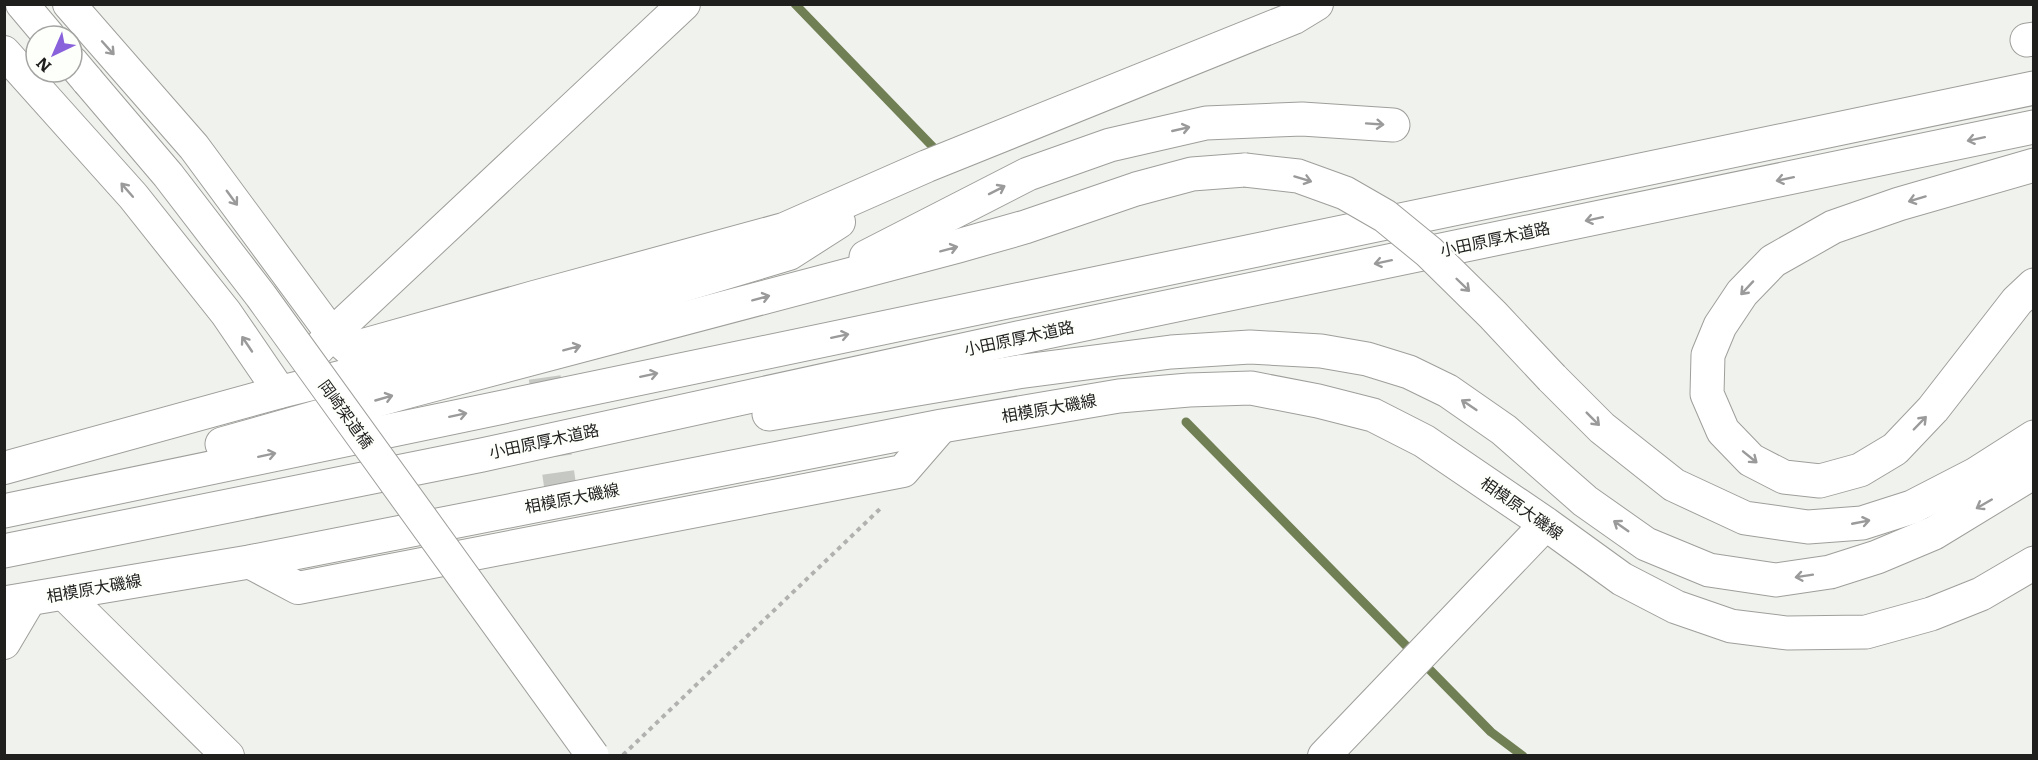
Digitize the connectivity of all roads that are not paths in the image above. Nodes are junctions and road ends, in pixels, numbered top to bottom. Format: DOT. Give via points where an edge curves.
graph roads {
  1 [pos="22,4"];
  2 [pos="69,4"];
  3 [pos="684,4"];
  4 [pos="1317,4"];
  5 [pos="39,24"];
  6 [pos="4,52"];
  7 [pos="84,77"];
  8 [pos="2034,88"];
  9 [pos="1393,125"];
  10 [pos="2034,127"];
  11 [pos="2034,165"];
  12 [pos="927,166"];
  13 [pos="814,284"];
  14 [pos="2034,285"];
  15 [pos="332,334"];
  16 [pos="280,392"];
  17 [pos="942,426"];
  18 [pos="2034,437"];
  19 [pos="482,455"];
  20 [pos="4,468"];
  21 [pos="2034,472"];
  22 [pos="4,509"];
  23 [pos="1546,524"];
  24 [pos="4,551"];
  25 [pos="249,562"];
  26 [pos="2034,563"];
  27 [pos="63,593"];
  28 [pos="17,601"];
  29 [pos="4,643"];
  30 [pos="228,756"];
  31 [pos="593,756"];
  32 [pos="1324,756"];
  1 -- 5 [label="street"];
  2 -- 15 [label="street, one-way" via="194,147"];
  3 -- 15 [label="street"];
  4 -- 12 [label="street" via="1294,18"];
  16 -- 6 [label="street, one-way" via="226,314 133,196"];
  7 -- 31 [label="street, 岡崎架道橋, bridge" via="168,175 261,296"];
  22 -- 8 [label="main road, one-way"];
  13 -- 9 [label="main road, one-way" via="1028,174 1110,145 1206,123 1302,119"];
  10 -- 19 [label="main road, 小田原厚木道路, one-way" via="1008,340"];
  11 -- 14 [label="main road, one-way" via="1833,227 1773,261 1742,293 1720,326 1707,355 1707,394 1723,431 1751,460 1784,477 1820,481 1860,470 1895,449 1933,409"];
  12 -- 15 [label="street" via="784,229 349,349"];
  12 -- 16 [label="street" via="789,254 561,322"];
  13 -- 18 [label="main road, one-way, bridge" via="958,246 1192,174 1245,170 1298,176 1345,193 1385,216 1461,283 1602,428 1674,485 1744,518 1808,527 1862,523 1912,507 1976,474"];
  22 -- 13 [label="main road, one-way" via="402,393"];
  15 -- 16 [label="street"];
  16 -- 20 [label="street"];
  17 -- 23 [label="main road, 相模原大磯線" via="1119,396 1251,388 1372,415 1424,441"];
  17 -- 25 [label="main road, 相模原大磯線"];
  17 -- 25 [label="street" via="903,471 298,588"];
  21 -- 19 [label="main road, one-way" via="1934,533 1830,572 1776,580 1709,570 1646,544 1585,501 1504,430 1448,391 1409,372 1367,359 1250,346 1029,370 717,423"];
  19 -- 24 [label="main road, 小田原厚木道路"];
  23 -- 26 [label="main road, 相模原大磯線" via="1622,579 1676,607 1731,626 1787,633 1866,632 1931,614 1981,594"];
  23 -- 32 [label="street"];
  25 -- 27 [label="main road, 相模原大磯線"];
  27 -- 28 [label="main road, 相模原大磯線"];
  27 -- 30 [label="street"];
  28 -- 29 [label="street"];
}
